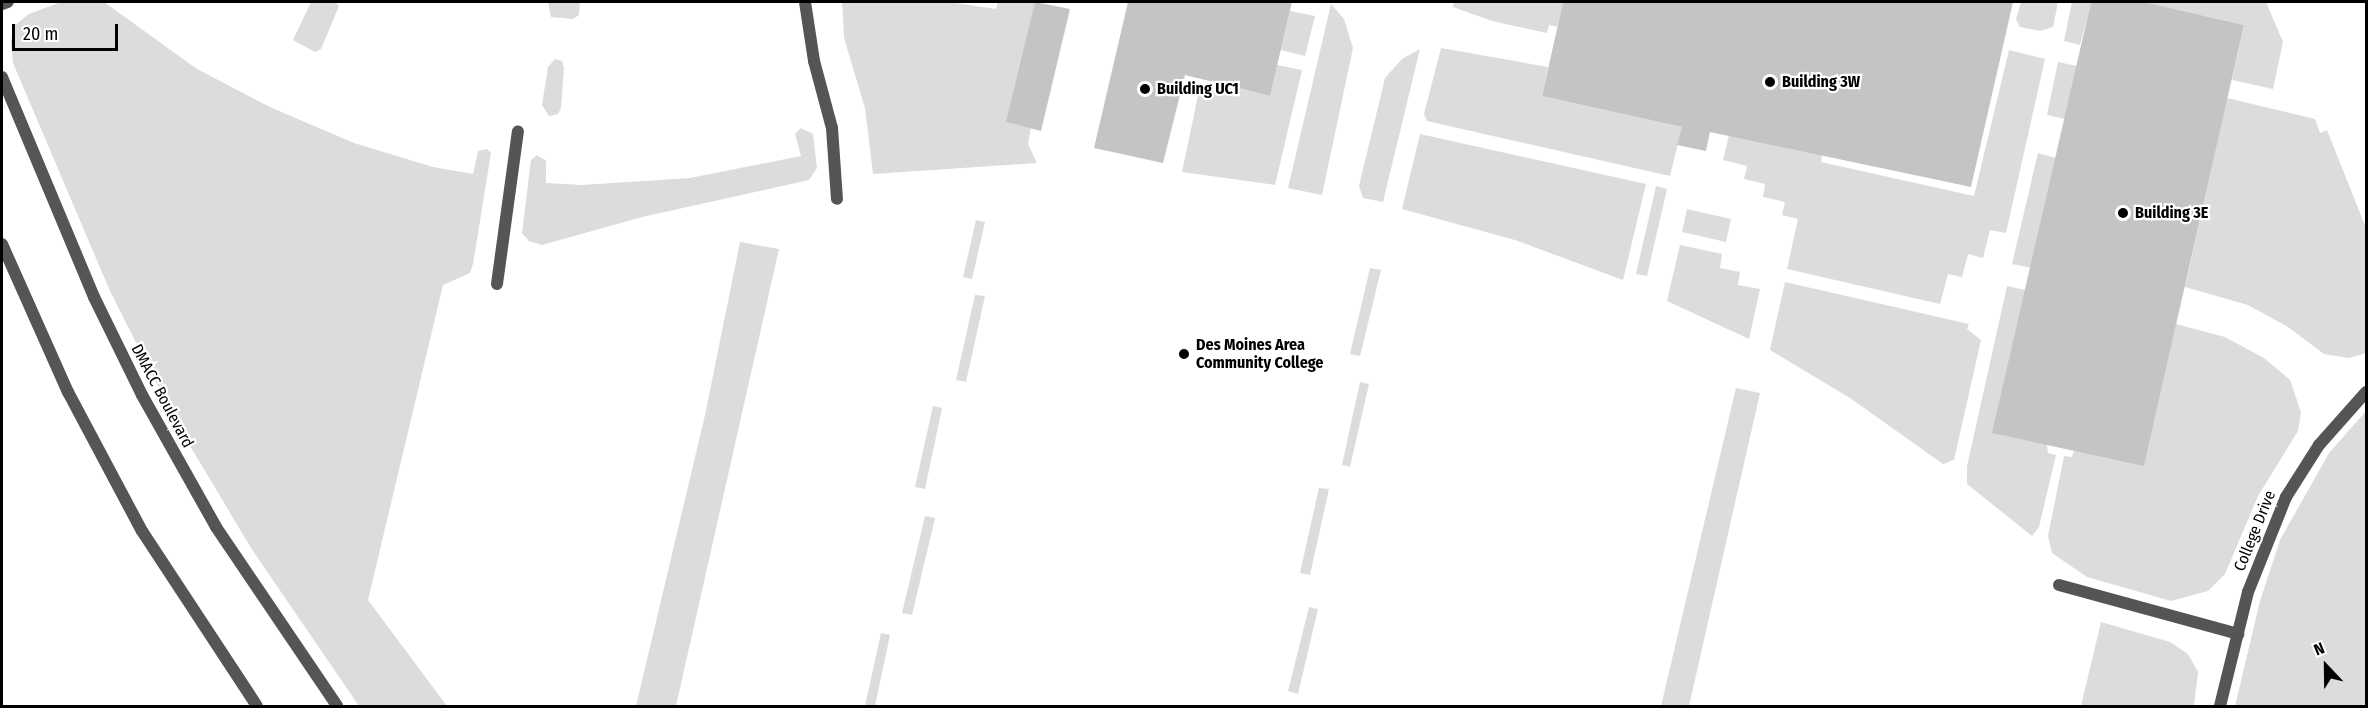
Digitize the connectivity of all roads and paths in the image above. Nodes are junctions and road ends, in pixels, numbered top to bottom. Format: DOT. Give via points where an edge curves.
graph roads {
  1 [pos="8,2"];
  2 [pos="805,2"];
  3 [pos="2,4"];
  4 [pos="2,77"];
  5 [pos="518,131"];
  6 [pos="837,199"];
  7 [pos="2,244"];
  8 [pos="497,284"];
  9 [pos="2367,392"];
  10 [pos="2059,585"];
  11 [pos="2238,634"];
  12 [pos="257,706"];
  13 [pos="337,706"];
  14 [pos="2220,706"];
  1 -- 3 [label="street"];
  2 -- 6 [label="street" via="814,61 832,128"];
  4 -- 13 [label="street, DMACC Boulevard" via="93,297 142,395 216,527"];
  5 -- 8 [label="street"];
  7 -- 12 [label="street" via="68,392 142,531"];
  9 -- 11 [label="street, College Drive" via="2319,445 2286,497 2260,554"];
  10 -- 11 [label="street"];
  11 -- 14 [label="street, College Drive"];
}
